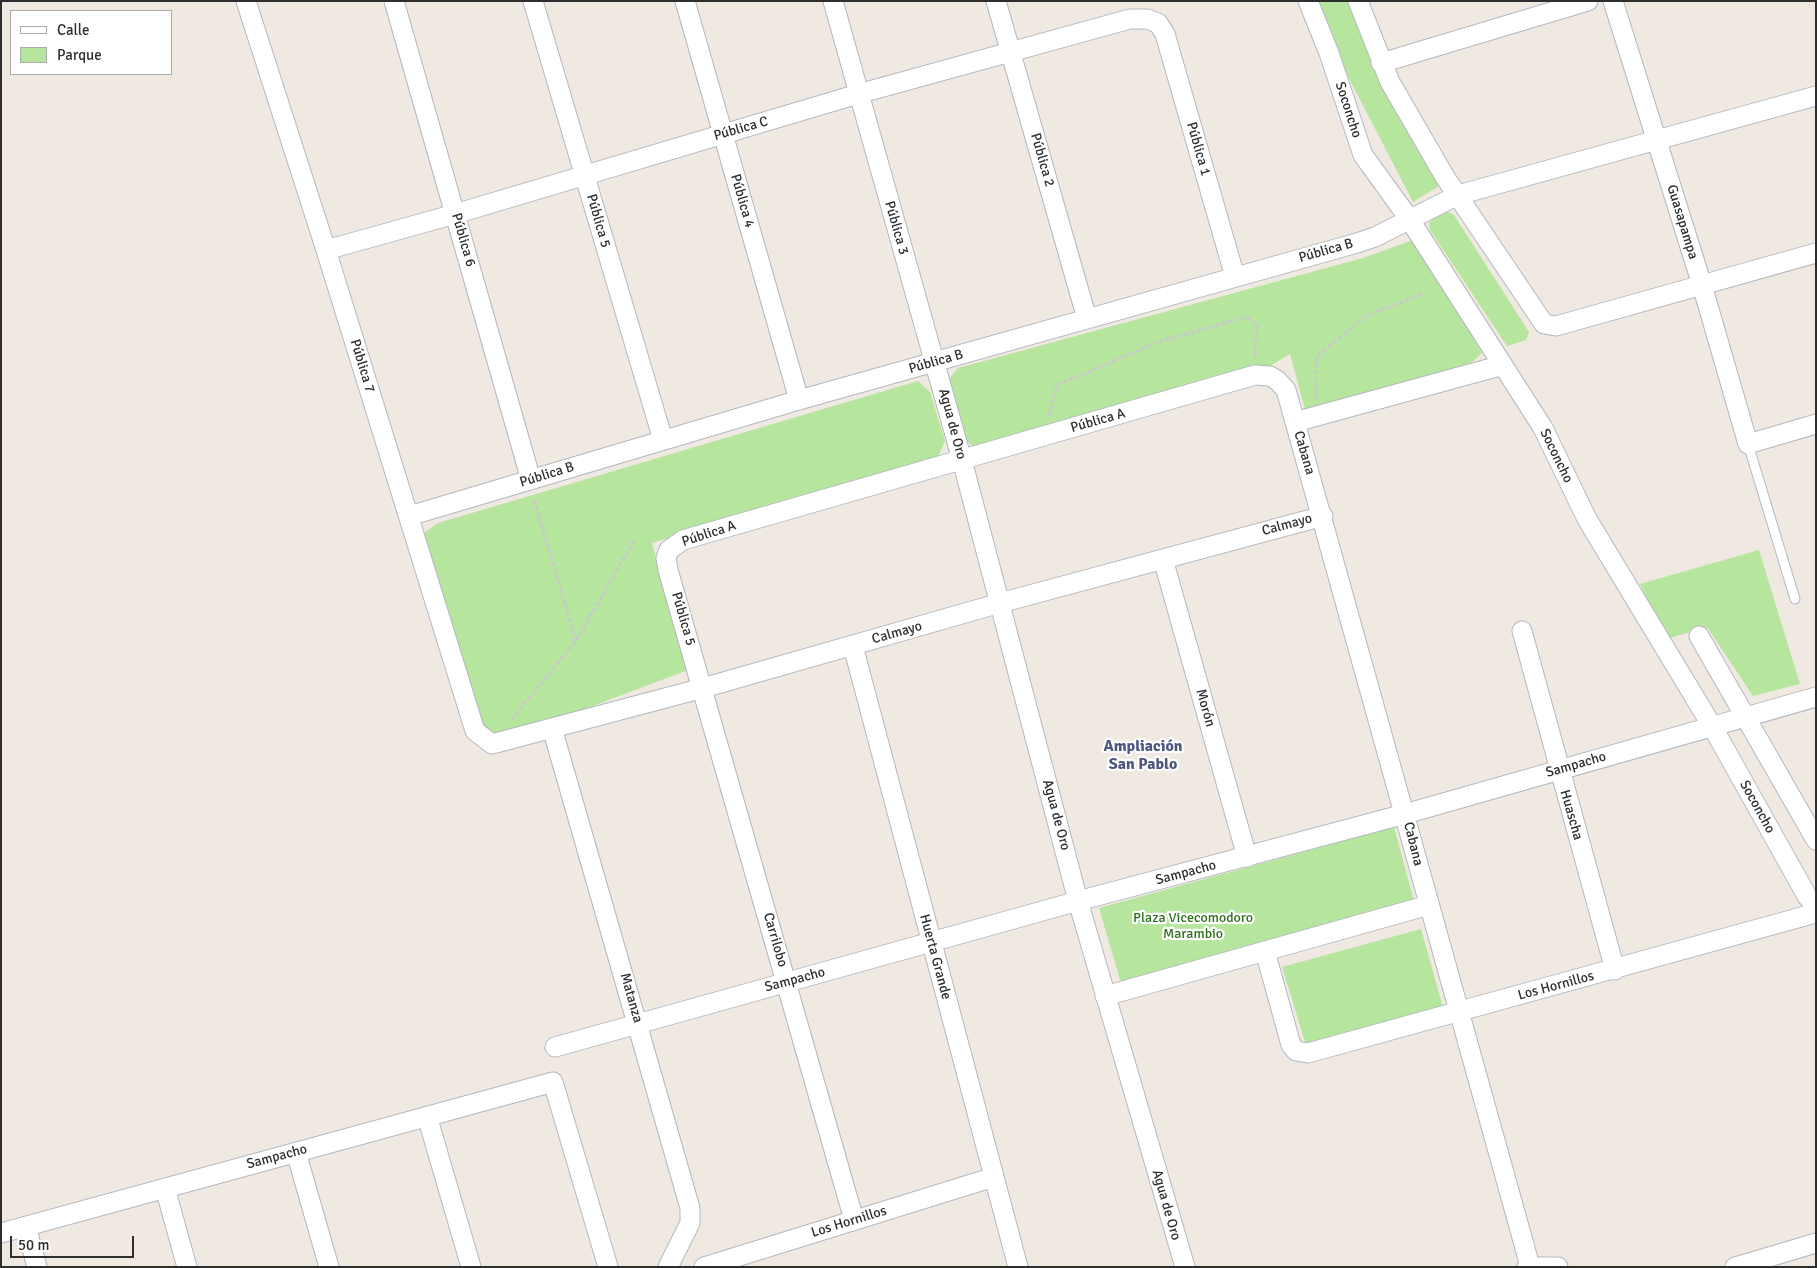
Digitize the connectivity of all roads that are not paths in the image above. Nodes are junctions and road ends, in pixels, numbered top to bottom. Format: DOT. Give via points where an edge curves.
graph roads {
  1 [pos="246,1"];
  2 [pos="394,1"];
  3 [pos="533,1"];
  4 [pos="685,1"];
  5 [pos="833,1"];
  6 [pos="996,1"];
  7 [pos="1308,1"];
  8 [pos="1358,1"];
  9 [pos="1588,1"];
  10 [pos="1613,1"];
  11 [pos="1158,23"];
  12 [pos="1011,52"];
  13 [pos="1380,63"];
  14 [pos="858,94"];
  15 [pos="1816,96"];
  16 [pos="723,134"];
  17 [pos="1657,141"];
  18 [pos="584,175"];
  19 [pos="1458,196"];
  20 [pos="455,214"];
  21 [pos="1410,220"];
  22 [pos="326,250"];
  23 [pos="1816,253"];
  24 [pos="1235,277"];
  25 [pos="1702,285"];
  26 [pos="1087,319"];
  27 [pos="935,362"];
  28 [pos="1503,365"];
  29 [pos="799,400"];
  30 [pos="1295,422"];
  31 [pos="1816,424"];
  32 [pos="663,440"];
  33 [pos="1748,444"];
  34 [pos="962,460"];
  35 [pos="531,480"];
  36 [pos="409,516"];
  37 [pos="1323,516"];
  38 [pos="669,550"];
  39 [pos="1163,559"];
  40 [pos="1795,599"];
  41 [pos="1000,603"];
  42 [pos="1522,631"];
  43 [pos="1699,636"];
  44 [pos="853,646"];
  45 [pos="703,688"];
  46 [pos="1816,696"];
  47 [pos="1745,717"];
  48 [pos="1712,726"];
  49 [pos="552,728"];
  50 [pos="475,731"];
  51 [pos="1558,770"];
  52 [pos="1405,814"];
  53 [pos="1816,840"];
  54 [pos="1247,857"];
  55 [pos="1078,901"];
  56 [pos="1429,905"];
  57 [pos="1816,907"];
  58 [pos="1816,913"];
  59 [pos="931,943"];
  60 [pos="1265,951"];
  61 [pos="1615,970"];
  62 [pos="788,982"];
  63 [pos="1105,996"];
  64 [pos="1460,1012"];
  65 [pos="639,1024"];
  66 [pos="555,1047"];
  67 [pos="427,1116"];
  68 [pos="296,1152"];
  69 [pos="994,1177"];
  70 [pos="165,1188"];
  71 [pos="854,1220"];
  72 [pos="26,1226"];
  73 [pos="1,1233"];
  74 [pos="1816,1243"];
  75 [pos="1528,1266"];
  76 [pos="38,1267"];
  77 [pos="187,1267"];
  78 [pos="329,1267"];
  79 [pos="471,1267"];
  80 [pos="608,1267"];
  81 [pos="668,1267"];
  82 [pos="704,1267"];
  83 [pos="1018,1267"];
  84 [pos="1184,1267"];
  85 [pos="1558,1267"];
  86 [pos="1735,1267"];
  1 -- 22 [label="street, Pública 7"];
  2 -- 20 [label="street, Pública 6"];
  3 -- 18 [label="street, Pública 5"];
  4 -- 16 [label="street, Pública 4"];
  5 -- 14 [label="street"];
  6 -- 12 [label="street, Pública 2"];
  7 -- 21 [label="street, Soconcho" via="1363,155"];
  8 -- 13 [label="street"];
  9 -- 13 [label="street"];
  10 -- 17 [label="street, Guasapampa"];
  11 -- 12 [label="street, Pública C" via="1130,19"];
  11 -- 24 [label="street, Pública 1" via="1165,34"];
  12 -- 14 [label="street, Pública C"];
  12 -- 26 [label="street, Pública 2"];
  13 -- 19 [label="street"];
  14 -- 16 [label="street, Pública C"];
  14 -- 27 [label="street, Pública 3"];
  15 -- 17 [label="street, Pública B"];
  16 -- 18 [label="street, Pública C"];
  16 -- 29 [label="street, Pública 4"];
  17 -- 19 [label="street, Pública B"];
  17 -- 25 [label="street, Guasapampa"];
  18 -- 20 [label="street, Pública C"];
  18 -- 32 [label="street, Pública 5"];
  19 -- 21 [label="street, Pública B"];
  19 -- 25 [label="street" via="1544,324 1556,326"];
  20 -- 22 [label="street, Pública C"];
  20 -- 35 [label="street, Pública 6"];
  21 -- 24 [label="street, Pública B" via="1374,237"];
  21 -- 28 [label="street, Soconcho"];
  22 -- 36 [label="street, Pública 7"];
  23 -- 25 [label="street"];
  24 -- 26 [label="street, Pública B"];
  25 -- 33 [label="street, Guasapampa"];
  26 -- 27 [label="street, Pública B"];
  27 -- 29 [label="street, Pública B"];
  27 -- 34 [label="street, Agua de Oro"];
  28 -- 30 [label="street"];
  28 -- 48 [label="street, Soconcho" via="1543,428 1587,519"];
  29 -- 32 [label="street, Pública B"];
  30 -- 34 [label="street, Pública A" via="1286,390 1270,376 1255,375"];
  30 -- 37 [label="street, Cabana"];
  31 -- 33 [label="street"];
  32 -- 35 [label="street, Pública B"];
  33 -- 40 [label="lane"];
  34 -- 38 [label="street, Pública A" via="683,540"];
  34 -- 41 [label="street, Agua de Oro"];
  35 -- 36 [label="street, Pública B"];
  36 -- 50 [label="street, Pública 7"];
  37 -- 39 [label="street, Calmayo"];
  37 -- 52 [label="street, Cabana"];
  38 -- 45 [label="street, Pública 5" via="666,558 668,570"];
  39 -- 41 [label="street, Calmayo"];
  39 -- 54 [label="street, Morón"];
  41 -- 44 [label="street, Calmayo"];
  41 -- 55 [label="street, Agua de Oro"];
  42 -- 51 [label="street, Huascha"];
  43 -- 47 [label="street"];
  44 -- 45 [label="street, Calmayo"];
  44 -- 59 [label="street, Huerta Grande"];
  45 -- 49 [label="street, Calmayo"];
  45 -- 62 [label="street, Carrilobo"];
  46 -- 47 [label="street, Sampacho"];
  47 -- 48 [label="street, Sampacho"];
  47 -- 53 [label="street"];
  48 -- 51 [label="street, Sampacho"];
  48 -- 57 [label="street, Soconcho"];
  49 -- 50 [label="street, Calmayo" via="492,744"];
  49 -- 65 [label="street, Matanza"];
  51 -- 52 [label="street, Sampacho"];
  51 -- 61 [label="street, Huascha"];
  52 -- 54 [label="street, Sampacho"];
  52 -- 56 [label="street, Cabana"];
  54 -- 55 [label="street, Sampacho"];
  55 -- 59 [label="street, Sampacho"];
  55 -- 63 [label="street, Agua de Oro"];
  56 -- 60 [label="street"];
  56 -- 64 [label="street, Cabana"];
  58 -- 61 [label="street, Los Hornillos"];
  59 -- 62 [label="street, Sampacho"];
  59 -- 69 [label="street, Huerta Grande"];
  60 -- 63 [label="street"];
  60 -- 64 [label="street, Los Hornillos" via="1290,1045 1296,1051 1308,1054"];
  61 -- 64 [label="street, Los Hornillos"];
  62 -- 65 [label="street, Sampacho"];
  62 -- 71 [label="street, Carrilobo"];
  63 -- 84 [label="street, Agua de Oro"];
  64 -- 75 [label="street, Cabana"];
  65 -- 66 [label="street, Sampacho"];
  65 -- 81 [label="street, Matanza" via="690,1208 690,1223"];
  67 -- 68 [label="street, Sampacho"];
  67 -- 79 [label="street"];
  67 -- 80 [label="street, Sampacho" via="553,1082"];
  68 -- 70 [label="street, Sampacho"];
  68 -- 78 [label="street"];
  69 -- 71 [label="street, Los Hornillos"];
  69 -- 83 [label="street, Huerta Grande"];
  70 -- 72 [label="street, Sampacho"];
  70 -- 77 [label="street"];
  71 -- 82 [label="street, Los Hornillos"];
  72 -- 73 [label="street, Sampacho"];
  72 -- 76 [label="street"];
  74 -- 86 [label="street"];
  75 -- 85 [label="street"];
}
